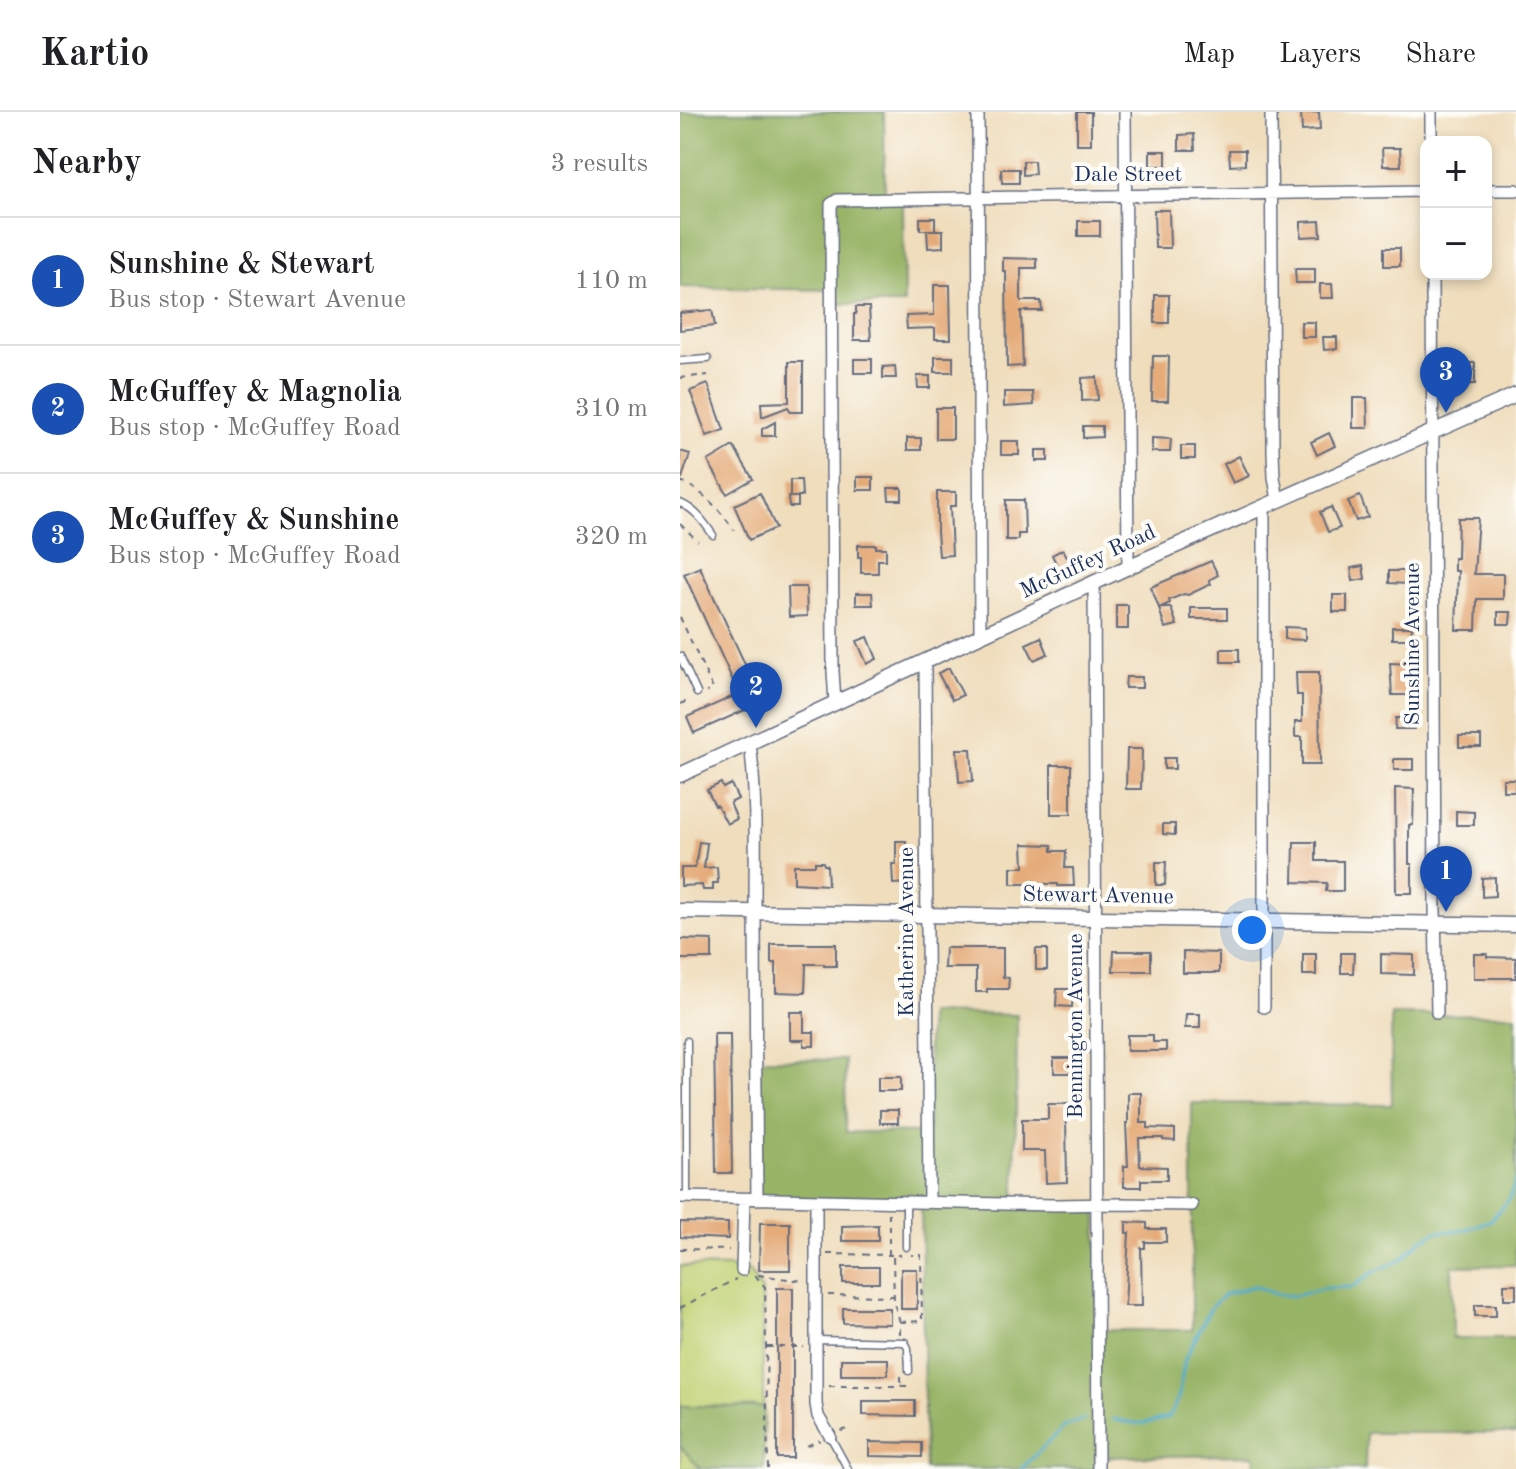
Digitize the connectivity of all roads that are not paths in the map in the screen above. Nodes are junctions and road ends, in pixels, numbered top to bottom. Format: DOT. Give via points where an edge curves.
graph roads {
  1 [pos="978,112"];
  2 [pos="1125,112"];
  3 [pos="1271,112"];
  4 [pos="1431,112"];
  5 [pos="1431,136"];
  6 [pos="1492,190"];
  7 [pos="1516,190"];
  8 [pos="1420,191"];
  9 [pos="1273,194"];
  10 [pos="1126,195"];
  11 [pos="978,197"];
  12 [pos="1432,280"];
  13 [pos="708,359"];
  14 [pos="680,361"];
  15 [pos="1516,395"];
  16 [pos="1433,432"];
  17 [pos="1278,500"];
  18 [pos="680,503"];
  19 [pos="1264,507"];
  20 [pos="713,535"];
  21 [pos="1128,567"];
  22 [pos="1094,583"];
  23 [pos="980,636"];
  24 [pos="680,656"];
  25 [pos="925,661"];
  26 [pos="697,695"];
  27 [pos="835,703"];
  28 [pos="750,743"];
  29 [pos="680,775"];
  30 [pos="680,911"];
  31 [pos="755,912"];
  32 [pos="927,915"];
  33 [pos="1096,918"];
  34 [pos="1265,921"];
  35 [pos="1435,923"];
  36 [pos="1516,925"];
  37 [pos="1264,1007"];
  38 [pos="1437,1013"];
  39 [pos="687,1041"];
  40 [pos="683,1198"];
  41 [pos="751,1199"];
  42 [pos="816,1200"];
  43 [pos="906,1202"];
  44 [pos="929,1202"];
  45 [pos="1097,1205"];
  46 [pos="1192,1205"];
  47 [pos="906,1247"];
  48 [pos="746,1269"];
  49 [pos="816,1343"];
  50 [pos="909,1371"];
  51 [pos="830,1436"];
  52 [pos="848,1469"];
  53 [pos="1098,1469"];
  1 -- 11 [label="street"];
  2 -- 10 [label="street"];
  3 -- 9 [label="street"];
  4 -- 5 [label="street"];
  6 -- 7 [label="street"];
  8 -- 9 [label="street, Dale Street"];
  9 -- 10 [label="street, Dale Street"];
  9 -- 17 [label="street" via="1273,451"];
  10 -- 11 [label="street, Dale Street"];
  10 -- 21 [label="street"];
  11 -- 23 [label="street"];
  11 -- 27 [label="street, Dale Street" via="831,204"];
  12 -- 16 [label="street, Sunshine Avenue"];
  13 -- 14 [label="lane"];
  15 -- 16 [label="street, McGuffey Road"];
  16 -- 17 [label="street, McGuffey Road"];
  16 -- 35 [label="street, Sunshine Avenue"];
  17 -- 19 [label="street, McGuffey Road"];
  18 -- 20 [label="lane"];
  19 -- 21 [label="street, McGuffey Road"];
  19 -- 34 [label="street"];
  21 -- 22 [label="street, McGuffey Road"];
  22 -- 23 [label="street, McGuffey Road"];
  22 -- 33 [label="street, Bennington Avenue"];
  23 -- 25 [label="street, McGuffey Road"];
  24 -- 26 [label="lane"];
  25 -- 27 [label="street, McGuffey Road"];
  25 -- 32 [label="street, Katherine Avenue"];
  27 -- 28 [label="street, McGuffey Road"];
  28 -- 29 [label="street, McGuffey Road"];
  28 -- 31 [label="street"];
  30 -- 31 [label="street, Stewart Avenue"];
  31 -- 32 [label="street, Stewart Avenue"];
  31 -- 41 [label="street"];
  32 -- 33 [label="street, Stewart Avenue"];
  32 -- 44 [label="street, Katherine Avenue"];
  33 -- 34 [label="street, Stewart Avenue"];
  33 -- 45 [label="street, Bennington Avenue"];
  34 -- 35 [label="street, Stewart Avenue"];
  34 -- 37 [label="street"];
  35 -- 36 [label="street, Stewart Avenue"];
  35 -- 38 [label="street, Sunshine Avenue"];
  39 -- 40 [label="lane"];
  40 -- 41 [label="street"];
  41 -- 42 [label="street"];
  41 -- 48 [label="street" via="743,1251"];
  42 -- 43 [label="street"];
  42 -- 49 [label="street"];
  43 -- 44 [label="street"];
  43 -- 47 [label="lane"];
  44 -- 45 [label="street"];
  45 -- 46 [label="street"];
  45 -- 53 [label="street, Bennington Avenue"];
  49 -- 50 [label="lane" via="905,1342"];
  49 -- 51 [label="street" via="818,1416"];
  51 -- 52 [label="lane"];
}
